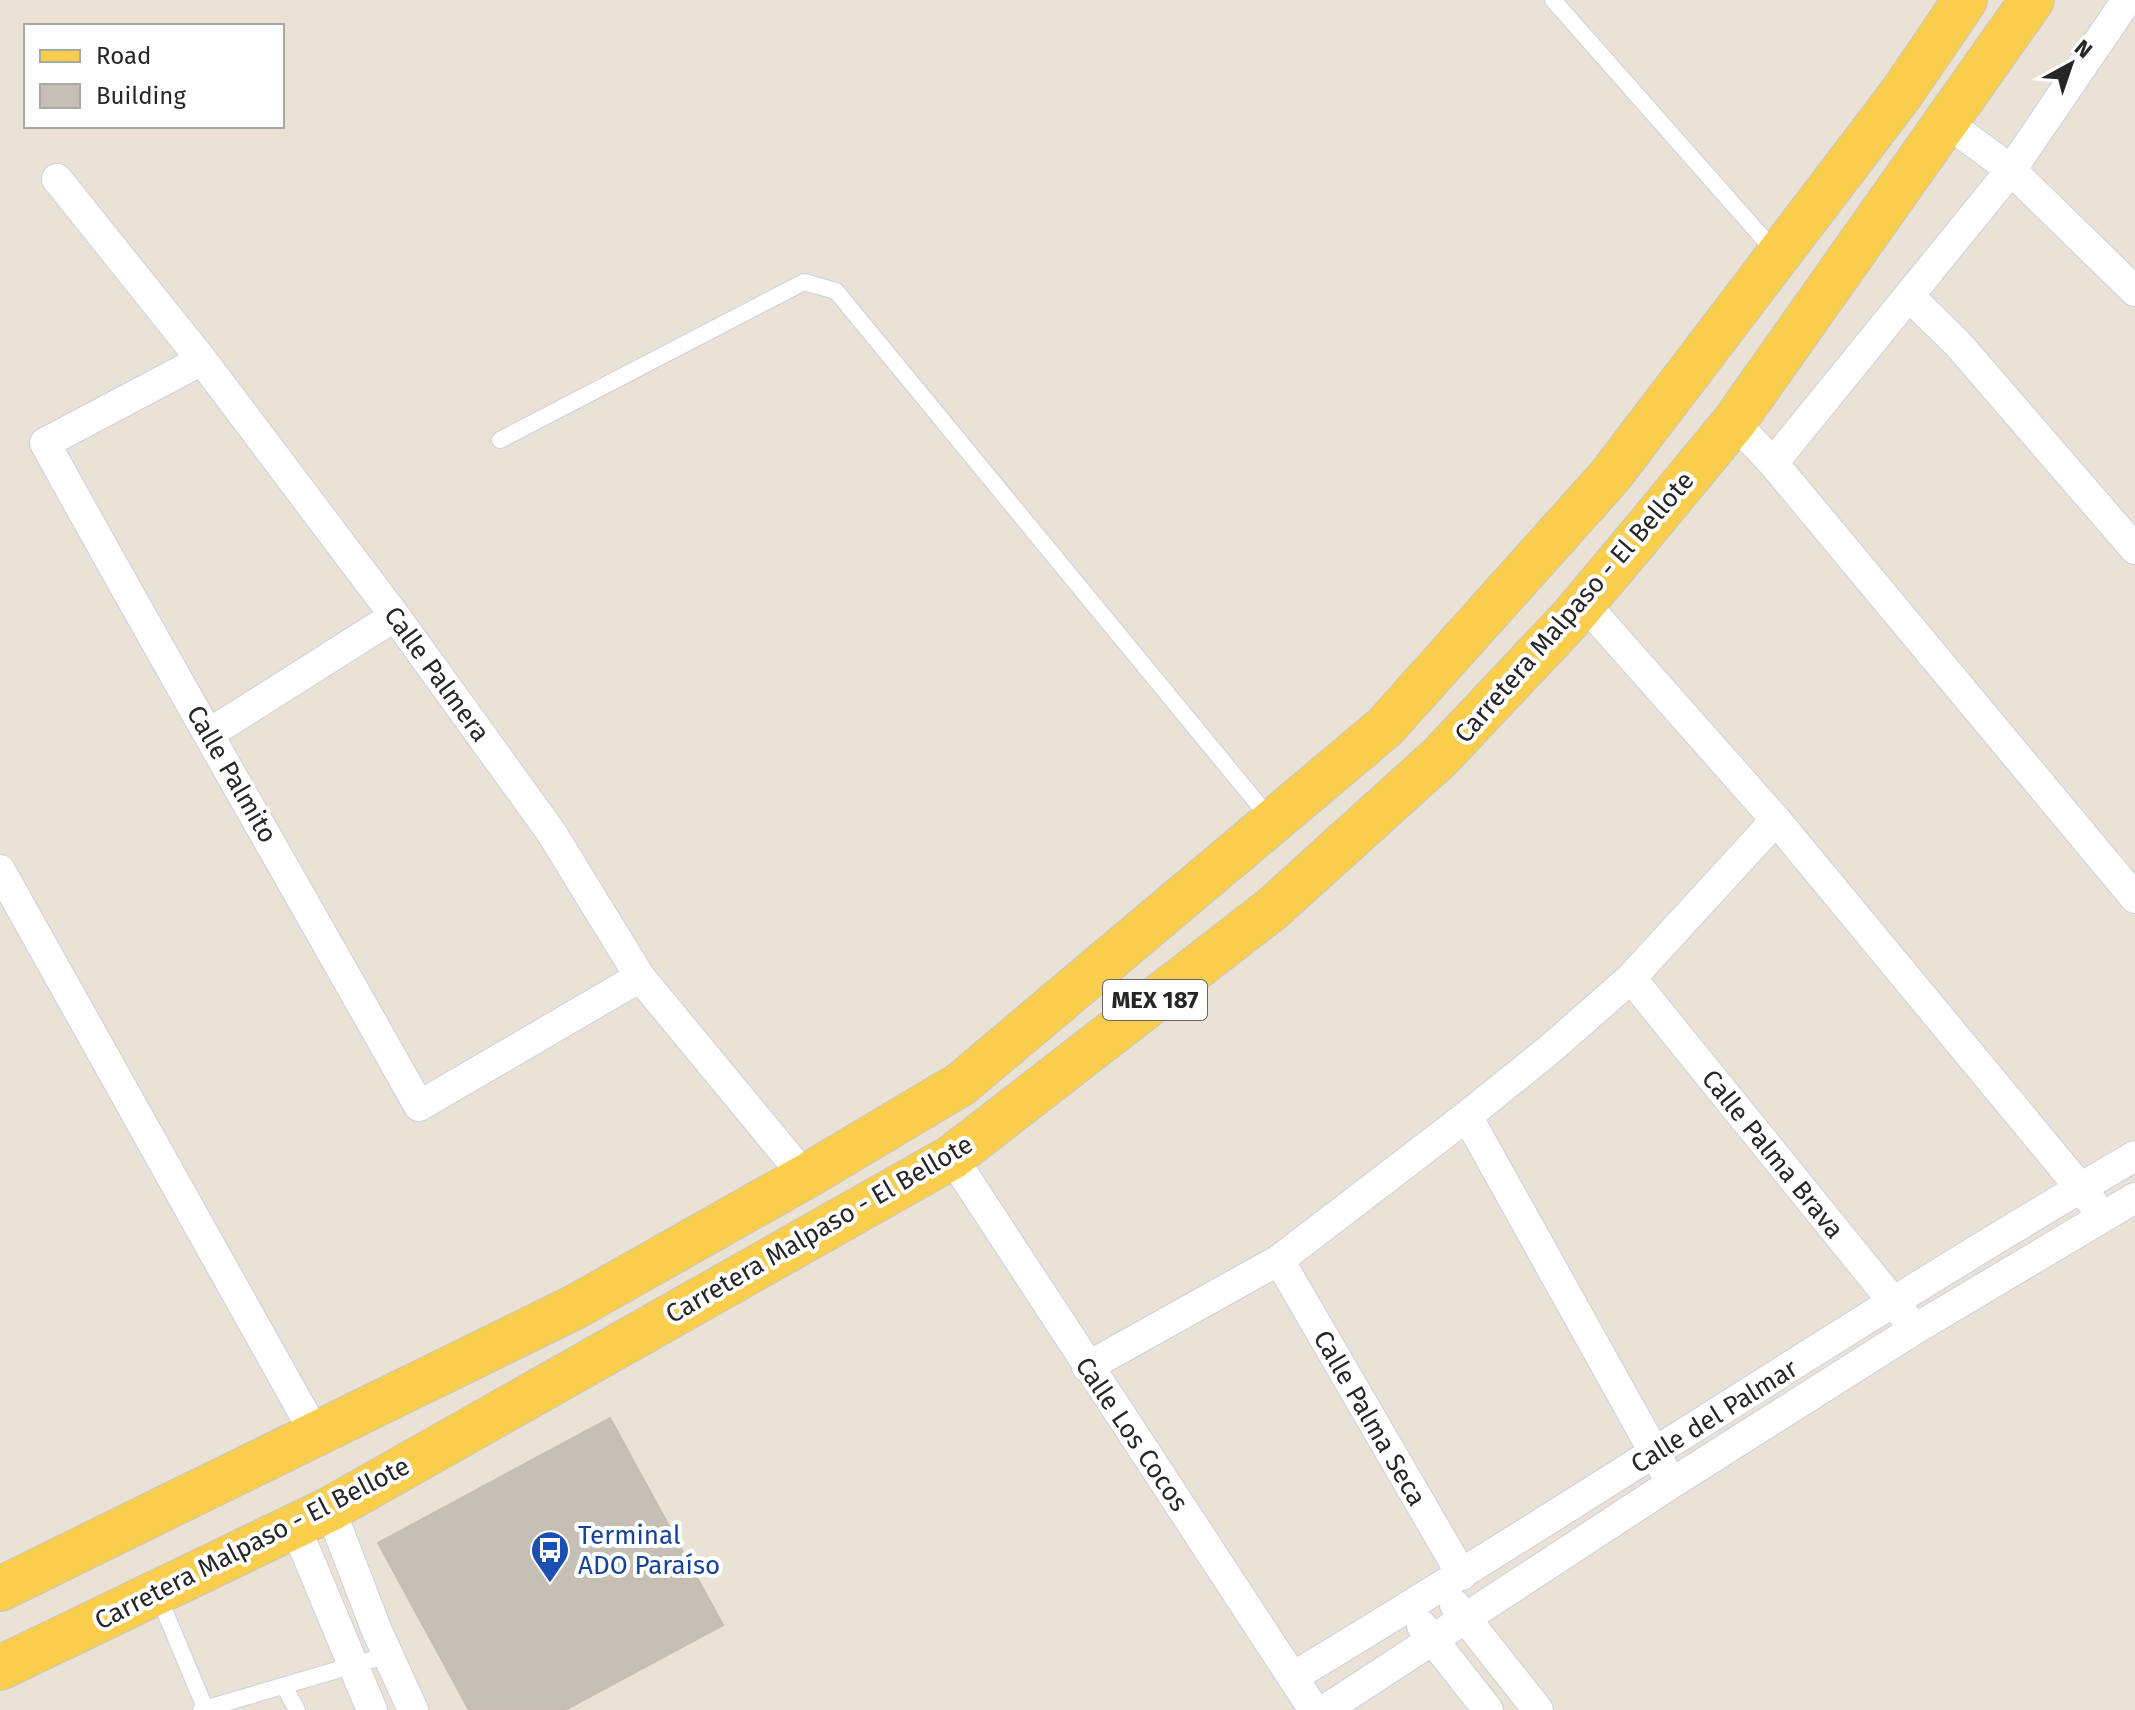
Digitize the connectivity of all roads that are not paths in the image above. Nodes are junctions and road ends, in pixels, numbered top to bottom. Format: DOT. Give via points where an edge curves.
graph roads {
  1 [pos="1553,0"];
  2 [pos="1965,0"];
  3 [pos="2032,0"];
  4 [pos="2127,0"];
  5 [pos="1945,121"];
  6 [pos="2011,170"];
  7 [pos="57,179"];
  8 [pos="1778,255"];
  9 [pos="2135,291"];
  10 [pos="1910,297"];
  11 [pos="202,360"];
  12 [pos="1734,422"];
  13 [pos="500,440"];
  14 [pos="1773,463"];
  15 [pos="2135,549"];
  16 [pos="1584,603"];
  17 [pos="395,616"];
  18 [pos="210,733"];
  19 [pos="1776,820"];
  20 [pos="1272,821"];
  21 [pos="0,870"];
  22 [pos="2135,898"];
  23 [pos="640,977"];
  24 [pos="1631,978"];
  25 [pos="1467,1116"];
  26 [pos="2135,1156"];
  27 [pos="952,1157"];
  28 [pos="805,1177"];
  29 [pos="2080,1188"];
  30 [pos="2135,1198"];
  31 [pos="2103,1215"];
  32 [pos="1279,1260"];
  33 [pos="1894,1303"];
  34 [pos="1915,1329"];
  35 [pos="1087,1367"];
  36 [pos="316,1435"];
  37 [pos="1655,1452"];
  38 [pos="1672,1483"];
  39 [pos="313,1517"];
  40 [pos="1452,1582"];
  41 [pos="0,1589"];
  42 [pos="157,1592"];
  43 [pos="1409,1607"];
  44 [pos="1465,1620"];
  45 [pos="1432,1641"];
  46 [pos="388,1655"];
  47 [pos="352,1666"];
  48 [pos="0,1668"];
  49 [pos="1293,1677"];
  50 [pos="284,1686"];
  51 [pos="204,1709"];
  52 [pos="297,1710"];
  53 [pos="372,1710"];
  54 [pos="413,1710"];
  55 [pos="1314,1710"];
  56 [pos="1325,1710"];
  57 [pos="1488,1710"];
  58 [pos="1538,1710"];
  1 -- 8 [label="lane"];
  2 -- 8 [label="main road, Carretera Malpaso - El Bellote / MEX 187"];
  3 -- 5 [label="main road, Carretera Malpaso - El Bellote / MEX 187"];
  4 -- 6 [label="street"];
  5 -- 6 [label="street"];
  5 -- 12 [label="main road, Carretera Malpaso - El Bellote / MEX 187"];
  6 -- 9 [label="street"];
  6 -- 10 [label="street"];
  7 -- 11 [label="street, Calle Palmera"];
  8 -- 20 [label="main road, Carretera Malpaso - El Bellote / MEX 187" via="1610,476 1385,727"];
  10 -- 14 [label="street"];
  10 -- 15 [label="street" via="1958,344"];
  11 -- 17 [label="street, Calle Palmera"];
  11 -- 18 [label="street, Calle Palmito" via="45,443"];
  12 -- 14 [label="street"];
  12 -- 16 [label="main road, Carretera Malpaso - El Bellote / MEX 187"];
  13 -- 20 [label="lane" via="804,282 836,291"];
  14 -- 22 [label="street"];
  16 -- 19 [label="street"];
  16 -- 27 [label="main road, Carretera Malpaso - El Bellote / MEX 187" via="1440,757 1272,909"];
  17 -- 18 [label="street"];
  17 -- 23 [label="street, Calle Palmera" via="551,832"];
  18 -- 23 [label="street, Calle Palmito" via="419,1106"];
  19 -- 24 [label="street"];
  19 -- 29 [label="street"];
  20 -- 28 [label="main road, Carretera Malpaso - El Bellote / MEX 187" via="961,1084"];
  21 -- 36 [label="street"];
  23 -- 28 [label="street, Calle Palmera"];
  24 -- 25 [label="street"];
  24 -- 33 [label="street, Calle Palma Brava"];
  25 -- 32 [label="street"];
  25 -- 37 [label="street"];
  26 -- 29 [label="street, Calle del Palmar"];
  27 -- 35 [label="street, Calle Los Cocos"];
  27 -- 39 [label="main road, Carretera Malpaso - El Bellote / MEX 187"];
  28 -- 36 [label="main road, Carretera Malpaso - El Bellote / MEX 187" via="575,1307"];
  29 -- 31 [label="street"];
  29 -- 33 [label="street, Calle del Palmar"];
  30 -- 31 [label="street, Calle del Palmar"];
  31 -- 34 [label="street, Calle del Palmar"];
  32 -- 35 [label="street"];
  32 -- 40 [label="street, Calle Palma Seca"];
  33 -- 34 [label="street, Calle Palma Brava"];
  33 -- 37 [label="street, Calle del Palmar"];
  34 -- 38 [label="street, Calle del Palmar"];
  35 -- 49 [label="street, Calle Los Cocos"];
  36 -- 41 [label="main road, Carretera Malpaso - El Bellote / MEX 187"];
  37 -- 38 [label="street"];
  37 -- 40 [label="street, Calle del Palmar"];
  38 -- 44 [label="street, Calle del Palmar"];
  39 -- 42 [label="main road, Carretera Malpaso - El Bellote / MEX 187"];
  39 -- 46 [label="street"];
  39 -- 47 [label="street"];
  40 -- 43 [label="street, Calle del Palmar"];
  40 -- 44 [label="street, Calle Palma Seca"];
  42 -- 48 [label="main road, Carretera Malpaso - El Bellote / MEX 187"];
  42 -- 51 [label="lane"];
  43 -- 45 [label="street"];
  43 -- 49 [label="street, Calle del Palmar"];
  44 -- 45 [label="street, Calle del Palmar"];
  44 -- 58 [label="street, Calle Palma Seca"];
  45 -- 56 [label="street, Calle del Palmar"];
  45 -- 57 [label="street"];
  46 -- 47 [label="lane"];
  46 -- 54 [label="street"];
  47 -- 50 [label="lane"];
  47 -- 53 [label="street"];
  49 -- 55 [label="street, Calle Los Cocos"];
  50 -- 51 [label="lane"];
  50 -- 52 [label="lane"];
}
